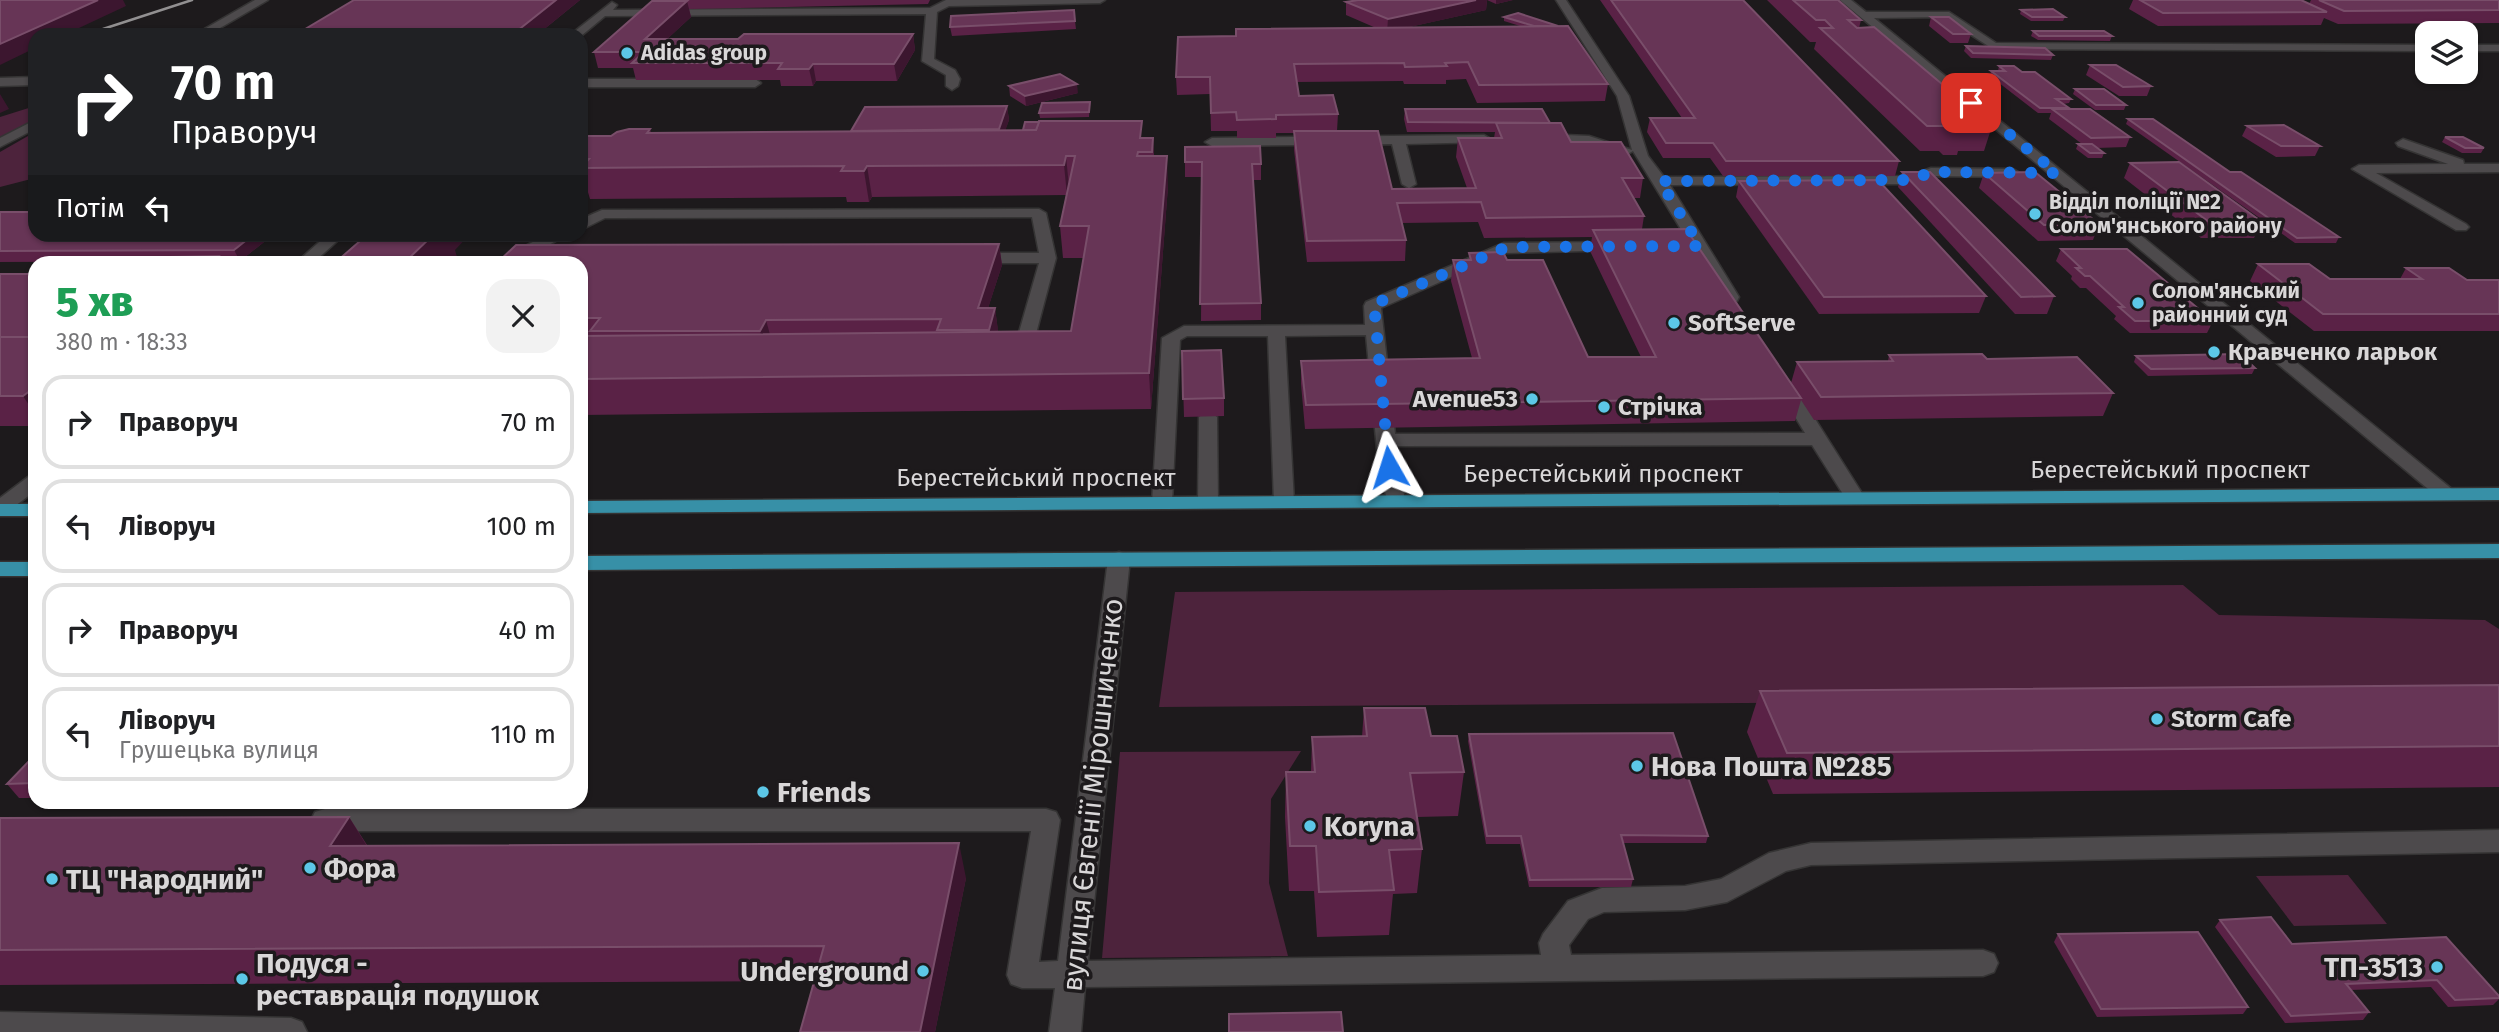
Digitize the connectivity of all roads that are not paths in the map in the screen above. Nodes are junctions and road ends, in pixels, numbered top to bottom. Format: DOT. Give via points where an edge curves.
graph roads {
  1 [pos="263,0"];
  2 [pos="618,0"];
  3 [pos="1100,0"];
  4 [pos="1561,0"];
  5 [pos="1845,0"];
  6 [pos="1005,1"];
  7 [pos="932,12"];
  8 [pos="602,13"];
  9 [pos="1862,15"];
  10 [pos="213,28"];
  11 [pos="584,28"];
  12 [pos="2415,48"];
  13 [pos="2478,48"];
  14 [pos="2499,48"];
  15 [pos="588,77"];
  16 [pos="0,82"];
  17 [pos="28,82"];
  18 [pos="755,83"];
  19 [pos="952,86"];
  20 [pos="28,128"];
  21 [pos="1523,138"];
  22 [pos="1496,139"];
  23 [pos="1398,140"];
  24 [pos="1212,142"];
  25 [pos="0,143"];
  26 [pos="2403,143"];
  27 [pos="1641,157"];
  28 [pos="2474,168"];
  29 [pos="2499,168"];
  30 [pos="2057,173"];
  31 [pos="1660,181"];
  32 [pos="1409,184"];
  33 [pos="588,221"];
  34 [pos="2461,226"];
  35 [pos="329,242"];
  36 [pos="546,242"];
  37 [pos="1632,247"];
  38 [pos="312,256"];
  39 [pos="520,256"];
  40 [pos="953,258"];
  41 [pos="1048,258"];
  42 [pos="1743,316"];
  43 [pos="1375,330"];
  44 [pos="1276,331"];
  45 [pos="1007,360"];
  46 [pos="1778,374"];
  47 [pos="1208,417"];
  48 [pos="1818,439"];
  49 [pos="1386,440"];
  50 [pos="28,487"];
  51 [pos="2446,494"];
  52 [pos="2499,494"];
  53 [pos="1855,498"];
  54 [pos="1395,501"];
  55 [pos="1284,502"];
  56 [pos="1162,503"];
  57 [pos="1208,503"];
  58 [pos="588,507"];
  59 [pos="0,509"];
  60 [pos="28,510"];
  61 [pos="2499,551"];
  62 [pos="1119,559"];
  63 [pos="588,564"];
  64 [pos="0,569"];
  65 [pos="28,569"];
  66 [pos="428,811"];
  67 [pos="297,820"];
  68 [pos="2499,841"];
  69 [pos="1983,962"];
  70 [pos="1558,968"];
  71 [pos="1071,975"];
  72 [pos="0,1026"];
  73 [pos="291,1032"];
  74 [pos="1065,1032"];
  1 -- 10 [label="street"];
  2 -- 8 [label="street"];
  3 -- 6 [label="street"];
  4 -- 27 [label="street" via="1623,96"];
  5 -- 9 [label="street"];
  6 -- 7 [label="street" via="947,3"];
  7 -- 8 [label="street"];
  7 -- 19 [label="street" via="928,61 951,73"];
  8 -- 11 [label="street"];
  9 -- 12 [label="street" via="1945,14 1993,46"];
  9 -- 30 [label="street"];
  13 -- 14 [label="street"];
  15 -- 18 [label="street"];
  16 -- 17 [label="street"];
  20 -- 25 [label="street"];
  21 -- 27 [label="street" via="1589,140"];
  22 -- 23 [label="street"];
  23 -- 24 [label="street"];
  23 -- 32 [label="street"];
  26 -- 28 [label="street"];
  27 -- 31 [label="street"];
  28 -- 29 [label="street"];
  28 -- 34 [label="street" via="2359,169"];
  30 -- 31 [label="street" via="1931,172 1911,180"];
  30 -- 51 [label="street"];
  31 -- 42 [label="street" via="1694,246"];
  33 -- 41 [label="street" via="602,214 1038,213"];
  35 -- 38 [label="street"];
  36 -- 39 [label="street"];
  37 -- 43 [label="street" via="1504,248 1374,304"];
  40 -- 41 [label="street"];
  41 -- 45 [label="street" via="1020,360"];
  43 -- 44 [label="street"];
  43 -- 49 [label="street"];
  44 -- 55 [label="street"];
  44 -- 56 [label="street" via="1184,331 1171,338"];
  46 -- 48 [label="street"];
  47 -- 57 [label="street"];
  48 -- 49 [label="street"];
  48 -- 53 [label="street"];
  49 -- 54 [label="street"];
  50 -- 59 [label="street"];
  51 -- 52 [label="main road, Берестейський проспект"];
  51 -- 53 [label="main road, Берестейський проспект"];
  53 -- 54 [label="main road, Берестейський проспект"];
  54 -- 55 [label="main road, Берестейський проспект"];
  55 -- 57 [label="main road, Берестейський проспект"];
  56 -- 57 [label="main road, Берестейський проспект"];
  56 -- 58 [label="main road, Берестейський проспект"];
  59 -- 60 [label="main road"];
  61 -- 62 [label="main road"];
  62 -- 63 [label="main road"];
  62 -- 71 [label="street, вулиця Євгенії Мірошниченко"];
  64 -- 65 [label="main road"];
  66 -- 67 [label="street"];
  66 -- 71 [label="street" via="1046,820 1022,975"];
  68 -- 70 [label="street" via="1811,854 1779,861 1727,890 1685,898 1602,900 1578,910 1554,943"];
  69 -- 70 [label="street"];
  70 -- 71 [label="street"];
  71 -- 74 [label="street, вулиця Євгенії Мірошниченко"];
  72 -- 73 [label="street"];
}
